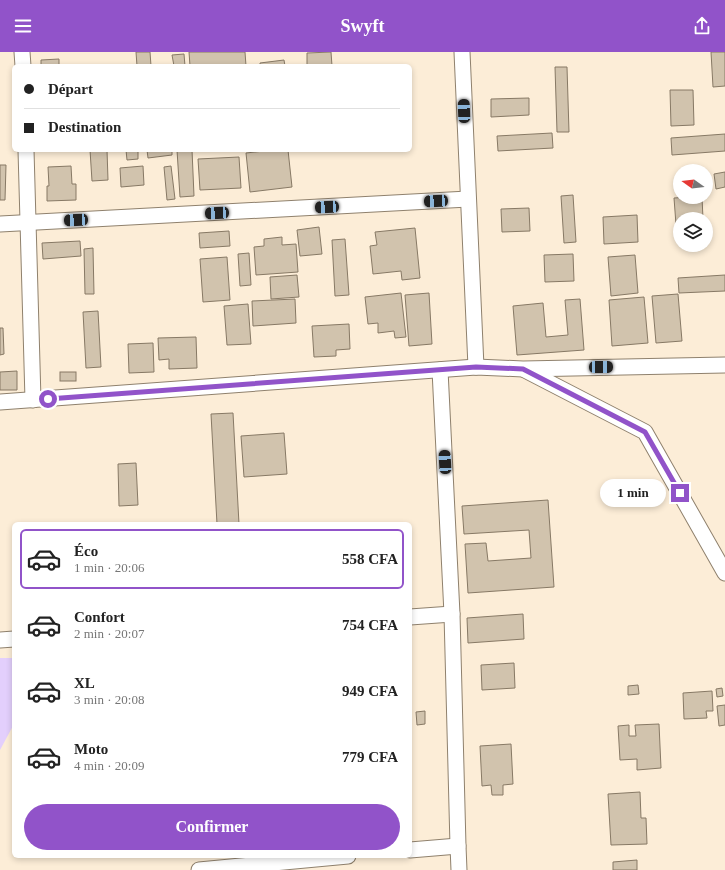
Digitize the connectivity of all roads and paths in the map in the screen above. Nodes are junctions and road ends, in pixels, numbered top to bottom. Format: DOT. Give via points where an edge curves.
graph roads {
  1 [pos="22,52"];
  2 [pos="462,52"];
  3 [pos="23,64"];
  4 [pos="26,152"];
  5 [pos="468,199"];
  6 [pos="29,222"];
  7 [pos="0,224"];
  8 [pos="725,365"];
  9 [pos="476,367"];
  10 [pos="523,369"];
  11 [pos="440,370"];
  12 [pos="33,400"];
  13 [pos="0,402"];
  14 [pos="725,572"];
  15 [pos="452,614"];
  16 [pos="412,617"];
  17 [pos="12,639"];
  18 [pos="0,640"];
  19 [pos="458,846"];
  20 [pos="412,850"];
  21 [pos="327,858"];
  22 [pos="199,870"];
  23 [pos="459,870"];
  1 -- 3 [label="street"];
  2 -- 5 [label="street"];
  4 -- 6 [label="street"];
  5 -- 6 [label="street"];
  5 -- 9 [label="street"];
  6 -- 7 [label="street"];
  6 -- 12 [label="street"];
  8 -- 10 [label="street"];
  9 -- 10 [label="street"];
  9 -- 11 [label="street"];
  10 -- 14 [label="street" via="645,432"];
  11 -- 12 [label="street"];
  11 -- 15 [label="street"];
  12 -- 13 [label="street"];
  15 -- 16 [label="street"];
  15 -- 19 [label="street"];
  17 -- 18 [label="street"];
  19 -- 20 [label="street"];
  19 -- 23 [label="street"];
  21 -- 22 [label="street"];
}
